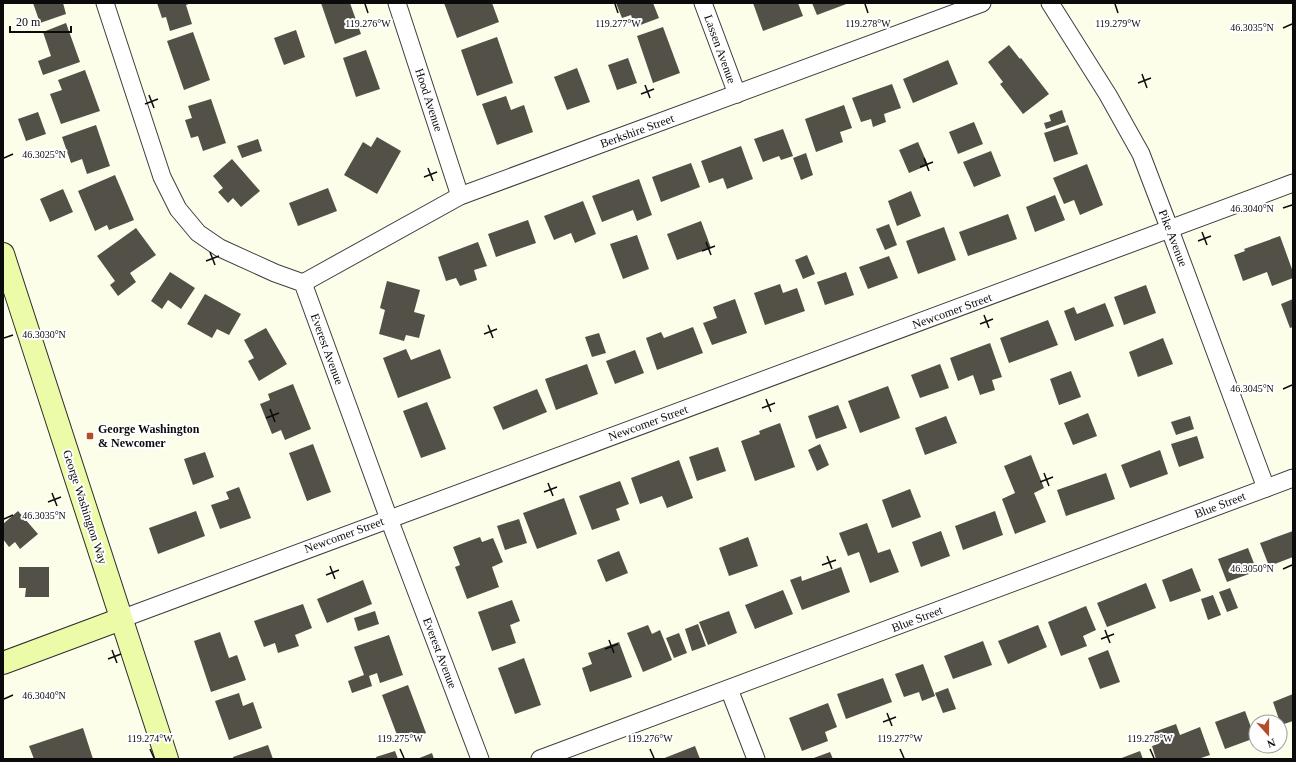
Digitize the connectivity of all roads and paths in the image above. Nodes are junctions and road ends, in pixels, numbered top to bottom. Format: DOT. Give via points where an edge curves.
graph roads {
  1 [pos="105,3"];
  2 [pos="397,3"];
  3 [pos="703,3"];
  4 [pos="982,3"];
  5 [pos="1050,3"];
  6 [pos="737,94"];
  7 [pos="1293,183"];
  8 [pos="460,196"];
  9 [pos="1170,230"];
  10 [pos="3,254"];
  11 [pos="303,282"];
  12 [pos="1293,478"];
  13 [pos="1266,488"];
  14 [pos="389,519"];
  15 [pos="121,619"];
  16 [pos="3,663"];
  17 [pos="730,689"];
  18 [pos="167,759"];
  19 [pos="480,759"];
  20 [pos="540,759"];
  21 [pos="756,759"];
  1 -- 11 [label="street" via="162,178 178,209 198,233 220,248 275,274"];
  2 -- 8 [label="street, Hood Avenue"];
  3 -- 6 [label="street, Lassen Avenue"];
  4 -- 6 [label="street, Berkshire Street"];
  5 -- 9 [label="street, Pike Avenue" via="1108,95 1141,154"];
  6 -- 8 [label="street, Berkshire Street"];
  7 -- 9 [label="street, Newcomer Street"];
  8 -- 11 [label="street, Berkshire Street"];
  9 -- 13 [label="street, Pike Avenue"];
  9 -- 14 [label="street, Newcomer Street"];
  10 -- 15 [label="main road, George Washington Way"];
  11 -- 14 [label="street, Everest Avenue"];
  12 -- 13 [label="street, Blue Street"];
  13 -- 17 [label="street, Blue Street"];
  14 -- 15 [label="street, Newcomer Street"];
  14 -- 19 [label="street, Everest Avenue"];
  15 -- 16 [label="main road, Newcomer Street"];
  15 -- 18 [label="main road, George Washington Way"];
  17 -- 20 [label="street, Blue Street"];
  17 -- 21 [label="street"];
}
